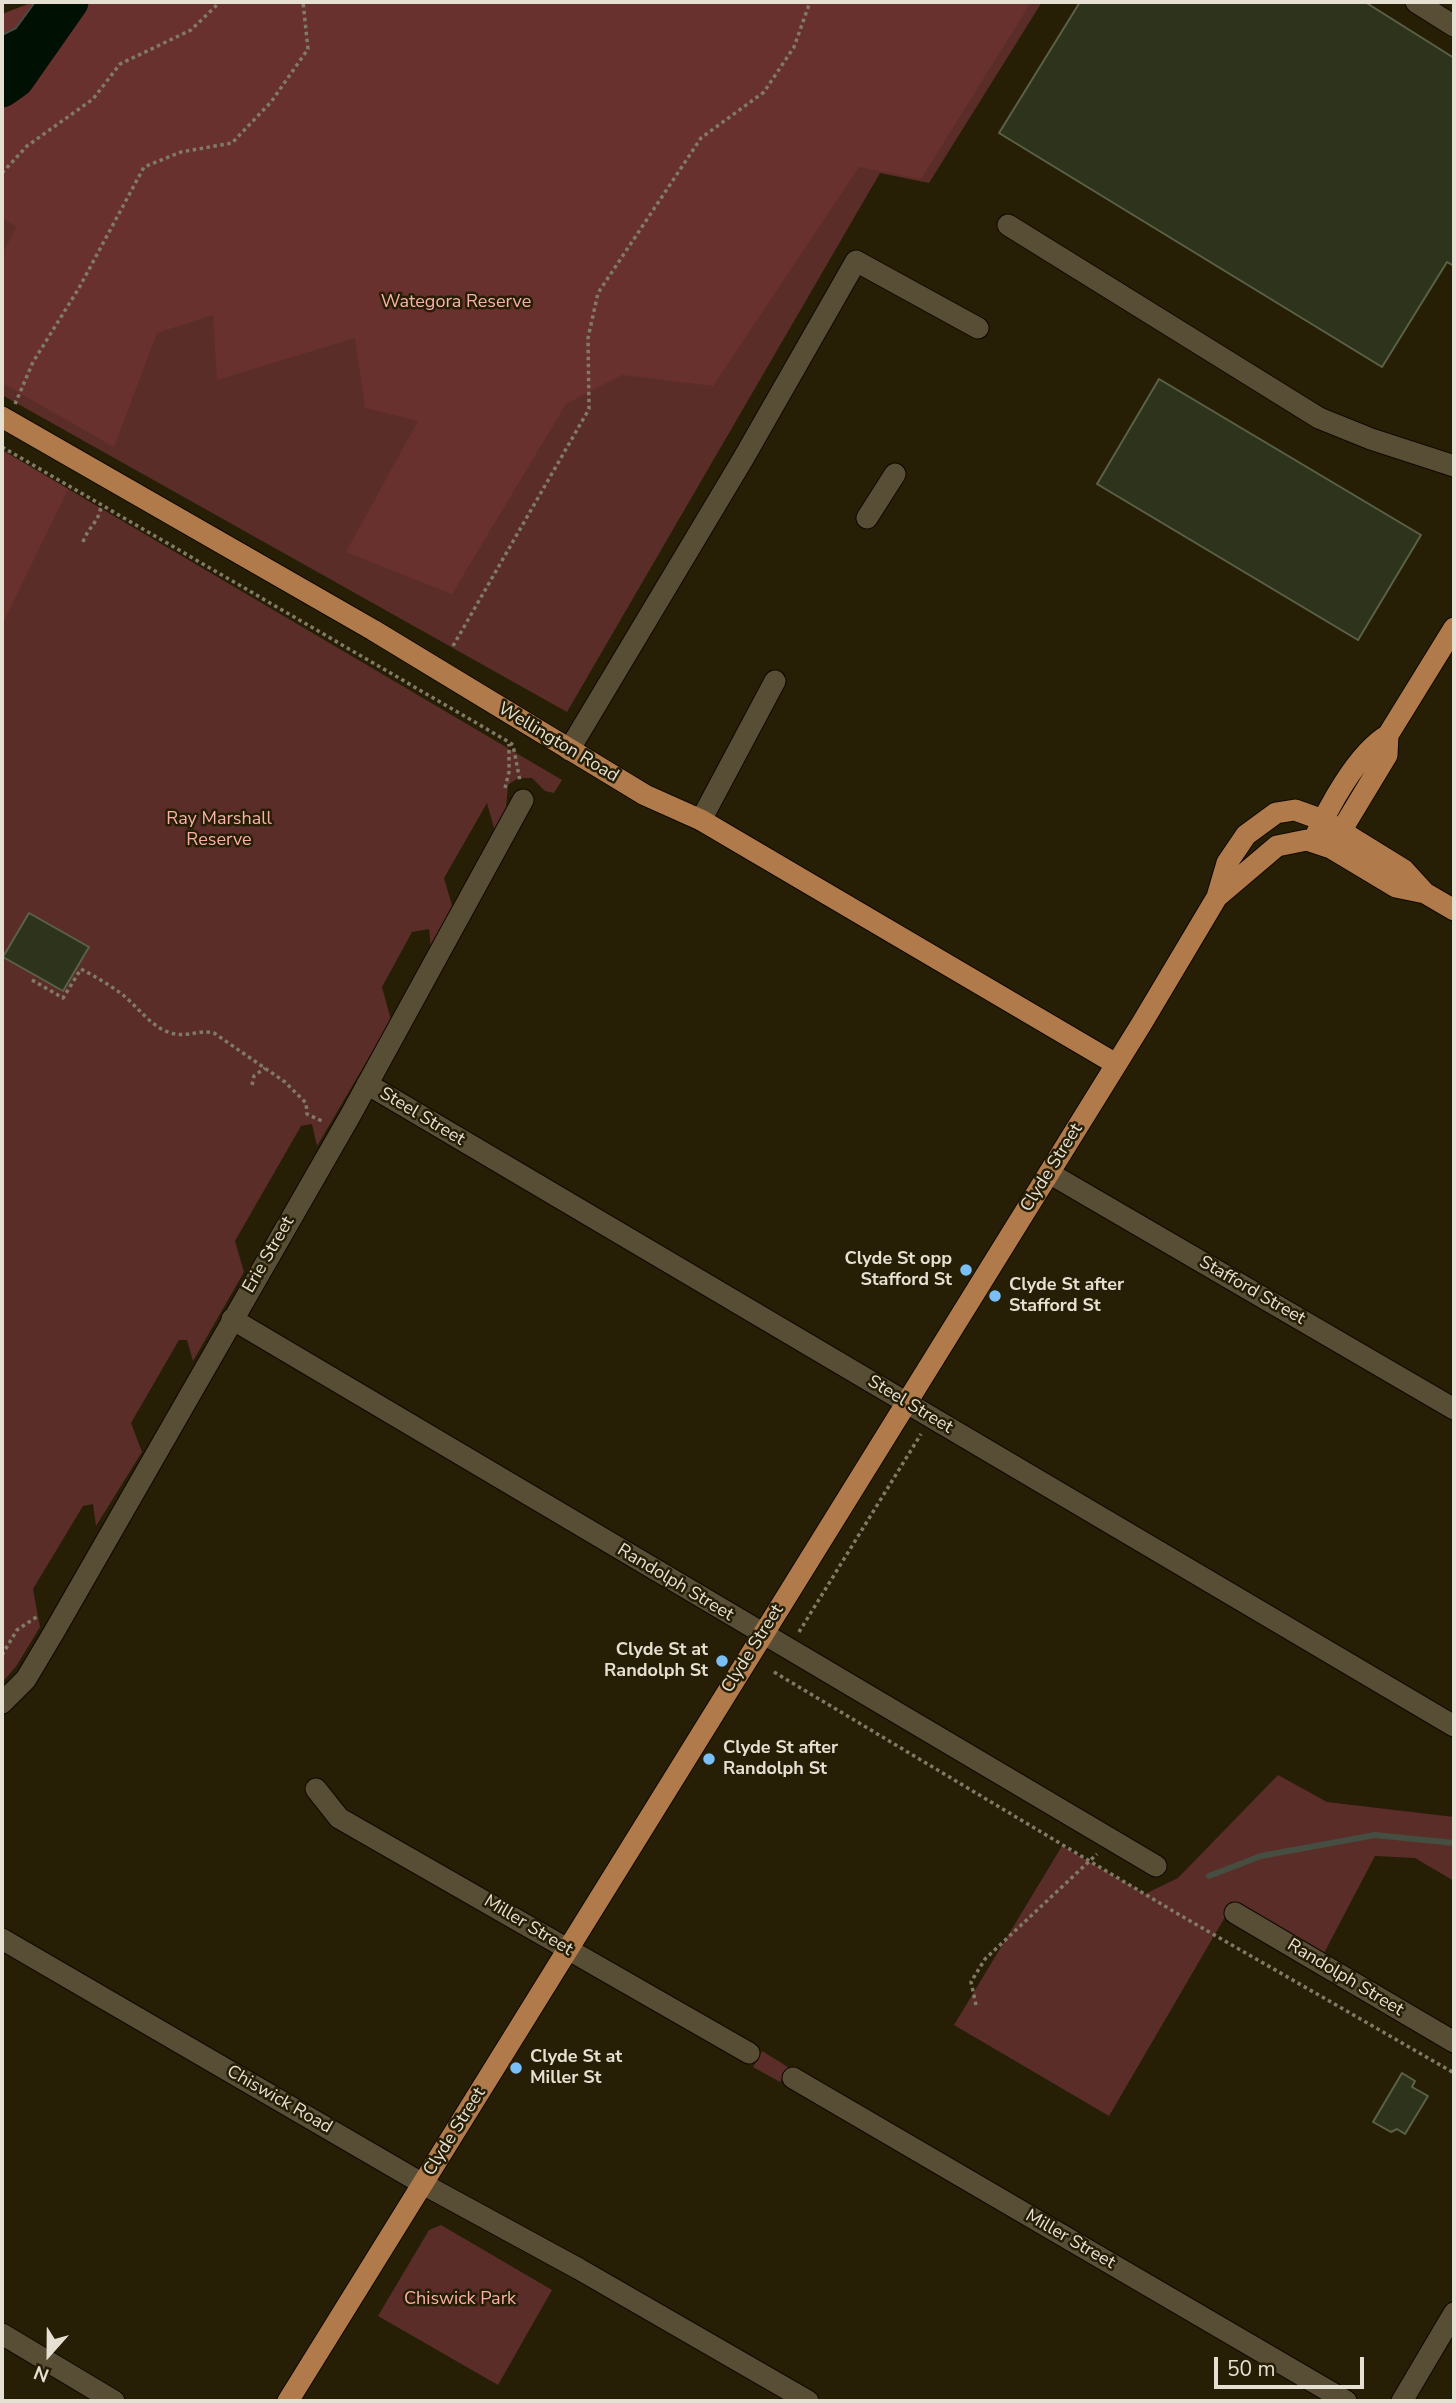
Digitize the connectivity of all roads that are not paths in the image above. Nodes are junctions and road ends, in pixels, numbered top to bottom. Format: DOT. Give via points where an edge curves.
graph roads {
  1 [pos="1416,2"];
  2 [pos="1454,26"];
  3 [pos="1008,225"];
  4 [pos="978,328"];
  5 [pos="6,419"];
  6 [pos="1454,466"];
  7 [pos="894,474"];
  8 [pos="867,518"];
  9 [pos="1454,628"];
  10 [pos="775,681"];
  11 [pos="569,750"];
  12 [pos="513,797"];
  13 [pos="701,820"];
  14 [pos="1327,835"];
  15 [pos="1217,897"];
  16 [pos="1454,910"];
  17 [pos="1116,1064"];
  18 [pos="367,1084"];
  19 [pos="1049,1173"];
  20 [pos="232,1319"];
  21 [pos="906,1403"];
  22 [pos="1454,1409"];
  23 [pos="762,1635"];
  24 [pos="2,1703"];
  25 [pos="1454,1726"];
  26 [pos="316,1789"];
  27 [pos="1156,1866"];
  28 [pos="1235,1913"];
  29 [pos="2,1939"];
  30 [pos="568,1951"];
  31 [pos="1454,2042"];
  32 [pos="749,2053"];
  33 [pos="793,2078"];
  34 [pos="423,2184"];
  35 [pos="1451,2326"];
  36 [pos="2,2334"];
  37 [pos="114,2401"];
  38 [pos="288,2401"];
  39 [pos="808,2401"];
  40 [pos="1346,2401"];
  41 [pos="1402,2401"];
  1 -- 2 [label="street"];
  3 -- 6 [label="street" via="1319,418"];
  4 -- 11 [label="street" via="856,261"];
  5 -- 11 [label="main road, Wellington Road" via="373,630"];
  7 -- 8 [label="street"];
  9 -- 14 [label="main road" via="1388,735 1387,755"];
  10 -- 13 [label="street"];
  11 -- 13 [label="main road, Wellington Road" via="645,795"];
  12 -- 18 [label="street, Erie Street"];
  13 -- 17 [label="main road, Wellington Road"];
  14 -- 15 [label="main road, Clyde Street" via="1277,846"];
  14 -- 15 [label="main road, Clyde Street" via="1295,810 1276,813 1247,835 1227,863"];
  14 -- 16 [label="main road" via="1396,887 1425,893"];
  15 -- 17 [label="main road, Clyde Street"];
  17 -- 19 [label="main road, Clyde Street"];
  18 -- 20 [label="street, Erie Street"];
  18 -- 21 [label="street, Steel Street"];
  19 -- 21 [label="main road, Clyde Street"];
  19 -- 22 [label="street, Stafford Street"];
  20 -- 23 [label="street, Randolph Street"];
  20 -- 24 [label="street, Erie Street" via="26,1679"];
  21 -- 23 [label="main road, Clyde Street"];
  21 -- 25 [label="street, Steel Street"];
  23 -- 27 [label="street, Randolph Street"];
  23 -- 30 [label="main road, Clyde Street"];
  26 -- 30 [label="street, Miller Street" via="339,1818"];
  28 -- 31 [label="street, Randolph Street"];
  29 -- 34 [label="street, Chiswick Road"];
  30 -- 32 [label="street, Miller Street"];
  30 -- 34 [label="main road, Clyde Street"];
  33 -- 40 [label="street, Miller Street"];
  34 -- 38 [label="main road, Clyde Street"];
  34 -- 39 [label="street, Chiswick Road"];
  35 -- 41 [label="street"];
  36 -- 37 [label="street"];
}
